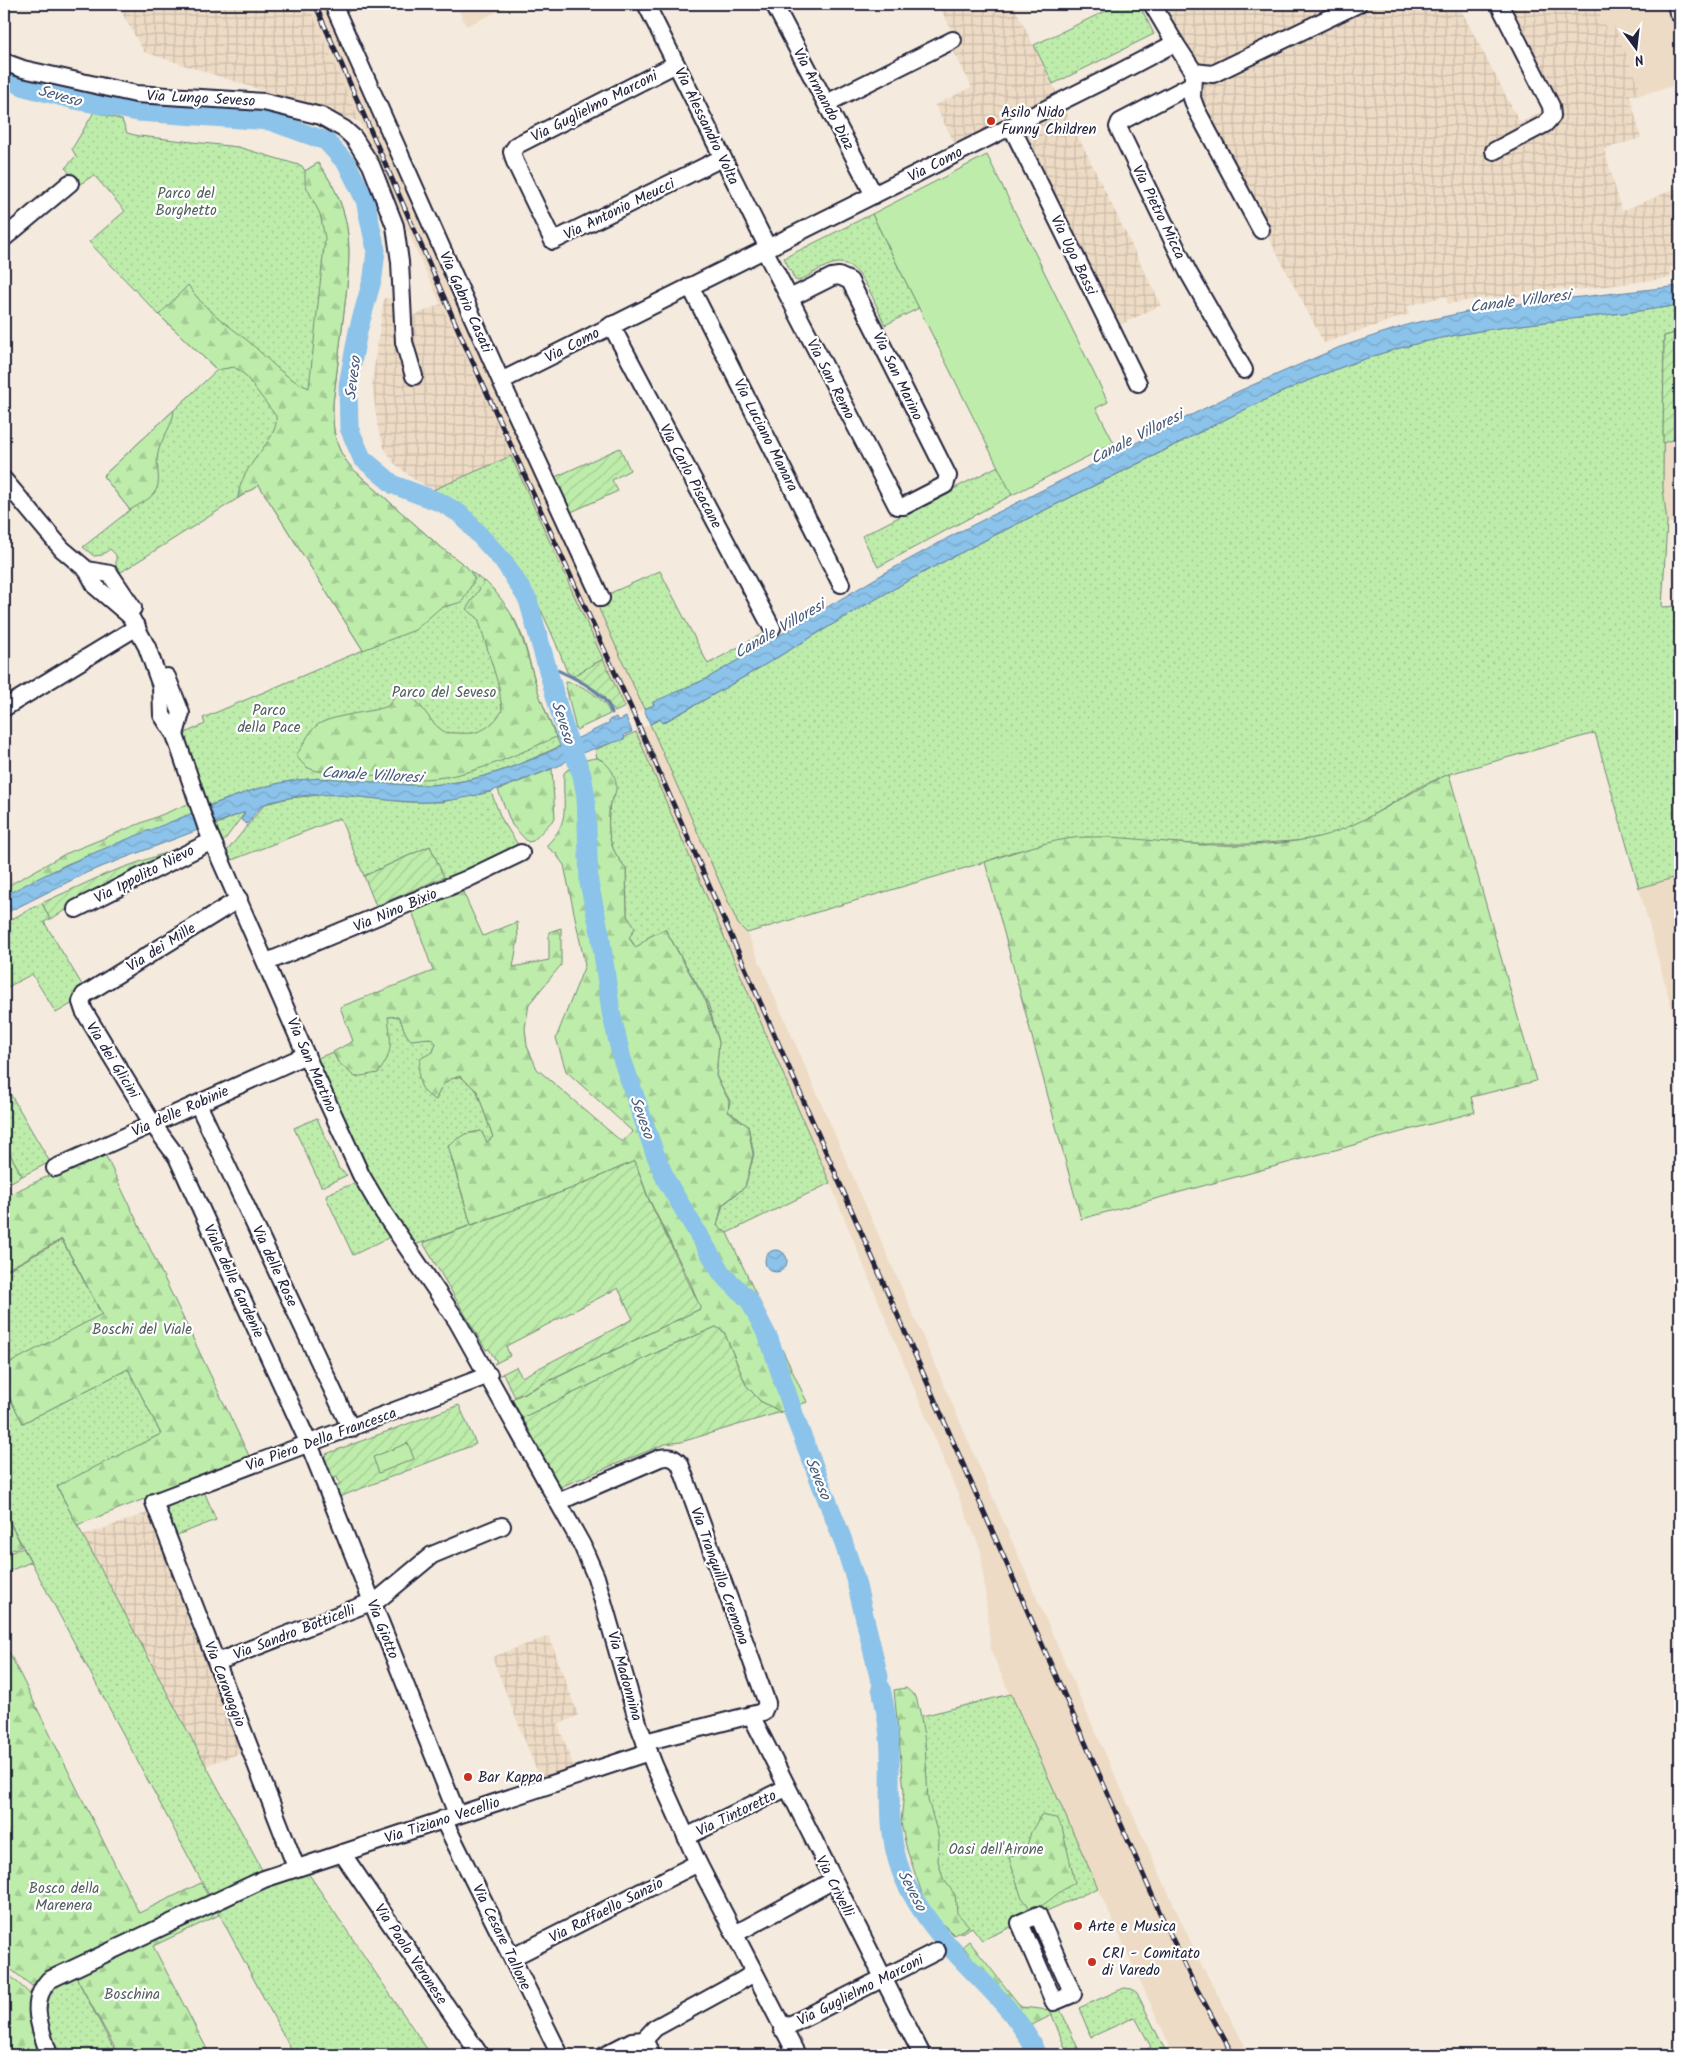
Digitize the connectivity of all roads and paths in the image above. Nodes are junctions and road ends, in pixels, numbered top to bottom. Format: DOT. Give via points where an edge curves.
graph roads {
  1 [pos="333,4"];
  2 [pos="646,4"];
  3 [pos="774,4"];
  4 [pos="1152,4"];
  5 [pos="1358,4"];
  6 [pos="1499,4"];
  7 [pos="1678,4"];
  8 [pos="1680,12"];
  9 [pos="953,40"];
  10 [pos="1175,42"];
  11 [pos="4,62"];
  12 [pos="676,64"];
  13 [pos="1192,78"];
  14 [pos="827,103"];
  15 [pos="1011,126"];
  16 [pos="513,149"];
  17 [pos="1494,151"];
  18 [pos="722,158"];
  19 [pos="70,183"];
  20 [pos="874,195"];
  21 [pos="1261,230"];
  22 [pos="4,238"];
  23 [pos="766,248"];
  24 [pos="690,286"];
  25 [pos="790,298"];
  26 [pos="611,325"];
  27 [pos="1244,370"];
  28 [pos="414,376"];
  29 [pos="501,380"];
  30 [pos="1138,383"];
  31 [pos="4,480"];
  32 [pos="899,507"];
  33 [pos="87,570"];
  34 [pos="841,584"];
  35 [pos="601,598"];
  36 [pos="137,627"];
  37 [pos="772,628"];
  38 [pos="4,708"];
  39 [pos="175,735"];
  40 [pos="210,835"];
  41 [pos="521,853"];
  42 [pos="239,899"];
  43 [pos="76,909"];
  44 [pos="267,962"];
  45 [pos="84,995"];
  46 [pos="306,1055"];
  47 [pos="198,1104"];
  48 [pos="152,1123"];
  49 [pos="55,1168"];
  50 [pos="489,1375"];
  51 [pos="351,1429"];
  52 [pos="308,1444"];
  53 [pos="154,1502"];
  54 [pos="558,1502"];
  55 [pos="502,1526"];
  56 [pos="372,1602"];
  57 [pos="217,1662"];
  58 [pos="766,1709"];
  59 [pos="751,1715"];
  60 [pos="647,1747"];
  61 [pos="786,1788"];
  62 [pos="450,1816"];
  63 [pos="686,1837"];
  64 [pos="342,1853"];
  65 [pos="698,1863"];
  66 [pos="296,1867"];
  67 [pos="832,1881"];
  68 [pos="735,1934"];
  69 [pos="937,1951"];
  70 [pos="513,1957"];
  71 [pos="752,1974"];
  72 [pos="881,1977"];
  73 [pos="1073,1994"];
  74 [pos="782,2029"];
  75 [pos="644,2040"];
  76 [pos="49,2055"];
  77 [pos="480,2055"];
  78 [pos="560,2055"];
  79 [pos="605,2055"];
  80 [pos="652,2055"];
  81 [pos="797,2055"];
  82 [pos="922,2055"];
  1 -- 29 [label="street, Via Gabrio Casati"];
  2 -- 12 [label="street, Via Alessandro Volta"];
  3 -- 14 [label="street, Via Armando Diaz"];
  4 -- 10 [label="street"];
  5 -- 13 [label="street" via="1222,71"];
  6 -- 17 [label="street" via="1551,106 1552,116 1545,124"];
  7 -- 8 [label="main road"];
  9 -- 14 [label="street"];
  10 -- 13 [label="street"];
  10 -- 15 [label="street, Via Como"];
  11 -- 28 [label="street, Via Lungo Seveso" via="136,94 264,102 320,116 344,129 358,143 371,165 395,226 404,342"];
  12 -- 16 [label="street, Via Guglielmo Marconi" via="517,144"];
  12 -- 18 [label="street, Via Alessandro Volta"];
  13 -- 21 [label="street" via="1192,98 1196,109"];
  13 -- 27 [label="street, Via Pietro Micca" via="1120,122 1118,127 1188,272"];
  14 -- 20 [label="street, Via Armando Diaz"];
  15 -- 20 [label="street, Via Como"];
  15 -- 30 [label="street, Via Ugo Bassi"];
  16 -- 18 [label="street, Via Antonio Meucci" via="514,162 553,241"];
  18 -- 23 [label="street, Via Alessandro Volta"];
  19 -- 22 [label="street"];
  20 -- 23 [label="street, Via Como"];
  23 -- 24 [label="street, Via Como"];
  23 -- 25 [label="street, Via San Remo"];
  24 -- 26 [label="street, Via Como"];
  24 -- 34 [label="street, Via Luciano Manara"];
  25 -- 32 [label="street, Via San Remo"];
  25 -- 32 [label="street, Via San Marino" via="839,276 846,277 855,288 948,476 945,485"];
  26 -- 29 [label="street, Via Como"];
  26 -- 37 [label="street, Via Carlo Pisacane"];
  29 -- 35 [label="street, Via Gabrio Casati"];
  31 -- 33 [label="street, Via San Martino" via="62,549"];
  33 -- 36 [label="street, Via San Martino" via="96,586 121,606"];
  33 -- 39 [label="street, Via San Martino" via="110,574 147,628 180,709"];
  36 -- 38 [label="street"];
  36 -- 39 [label="street, Via San Martino" via="158,675 162,715"];
  39 -- 40 [label="street, Via San Martino"];
  40 -- 42 [label="street, Via San Martino"];
  40 -- 43 [label="street, Via Ippolito Nievo"];
  41 -- 44 [label="street, Via Nino Bixio" via="457,884"];
  42 -- 44 [label="street, Via San Martino"];
  42 -- 45 [label="street, Via dei Mille"];
  44 -- 46 [label="street, Via San Martino"];
  45 -- 48 [label="street, Via dei Glicini" via="81,1002 84,1011"];
  46 -- 47 [label="street, Via delle Robinie"];
  46 -- 50 [label="street, Via San Martino" via="371,1192"];
  47 -- 48 [label="street, Via delle Robinie"];
  47 -- 51 [label="street, Via delle Rose"];
  48 -- 49 [label="street, Via delle Robinie"];
  48 -- 52 [label="street, Viale delle Gardenie" via="177,1157"];
  50 -- 51 [label="street, Via Piero Della Francesca"];
  50 -- 54 [label="street, Via Madonnina"];
  51 -- 52 [label="street, Via Piero Della Francesca"];
  52 -- 53 [label="street, Via Piero Della Francesca"];
  52 -- 56 [label="street, Via Giotto"];
  53 -- 57 [label="street, Via Caravaggio"];
  54 -- 58 [label="street, Via Tranquillo Cremona" via="660,1458 670,1457 680,1464 767,1704"];
  54 -- 60 [label="street, Via Madonnina" via="596,1577"];
  55 -- 56 [label="street, Via Sandro Botticelli" via="432,1555 385,1595"];
  56 -- 57 [label="street, Via Sandro Botticelli"];
  56 -- 62 [label="street, Via Giotto"];
  57 -- 66 [label="street, Via Caravaggio"];
  58 -- 59 [label="street, Via Tiziano Vecellio"];
  59 -- 60 [label="street, Via Tiziano Vecellio"];
  59 -- 61 [label="street, Via Crivelli"];
  60 -- 62 [label="street, Via Tiziano Vecellio"];
  60 -- 63 [label="street, Via Madonnina"];
  61 -- 63 [label="street, Via Tintoretto"];
  61 -- 67 [label="street, Via Crivelli"];
  62 -- 64 [label="street, Via Tiziano Vecellio"];
  62 -- 70 [label="street, Via Cesare Tallone"];
  63 -- 65 [label="street, Via Madonnina"];
  64 -- 66 [label="street, Via Tiziano Vecellio"];
  64 -- 77 [label="street, Via Paolo Veronese"];
  65 -- 68 [label="street, Via Madonnina"];
  65 -- 70 [label="street, Via Raffaello Sanzio"];
  66 -- 76 [label="street, Via Tiziano Vecellio" via="216,1900 49,1980 39,1995 36,2007"];
  67 -- 68 [label="street"];
  67 -- 72 [label="street, Via Crivelli"];
  68 -- 71 [label="street, Via Madonnina"];
  69 -- 72 [label="street, Via Guglielmo Marconi"];
  70 -- 78 [label="street, Via Cesare Tallone"];
  71 -- 74 [label="street, Via Madonnina"];
  71 -- 75 [label="street" via="655,2028"];
  72 -- 74 [label="street, Via Guglielmo Marconi"];
  72 -- 82 [label="street, Via Crivelli"];
  73 -- 73 [label="street" via="1054,2002 1020,1923 1038,1915"];
  74 -- 81 [label="street, Via Madonnina"];
  75 -- 79 [label="street"];
  75 -- 80 [label="street"];
}
